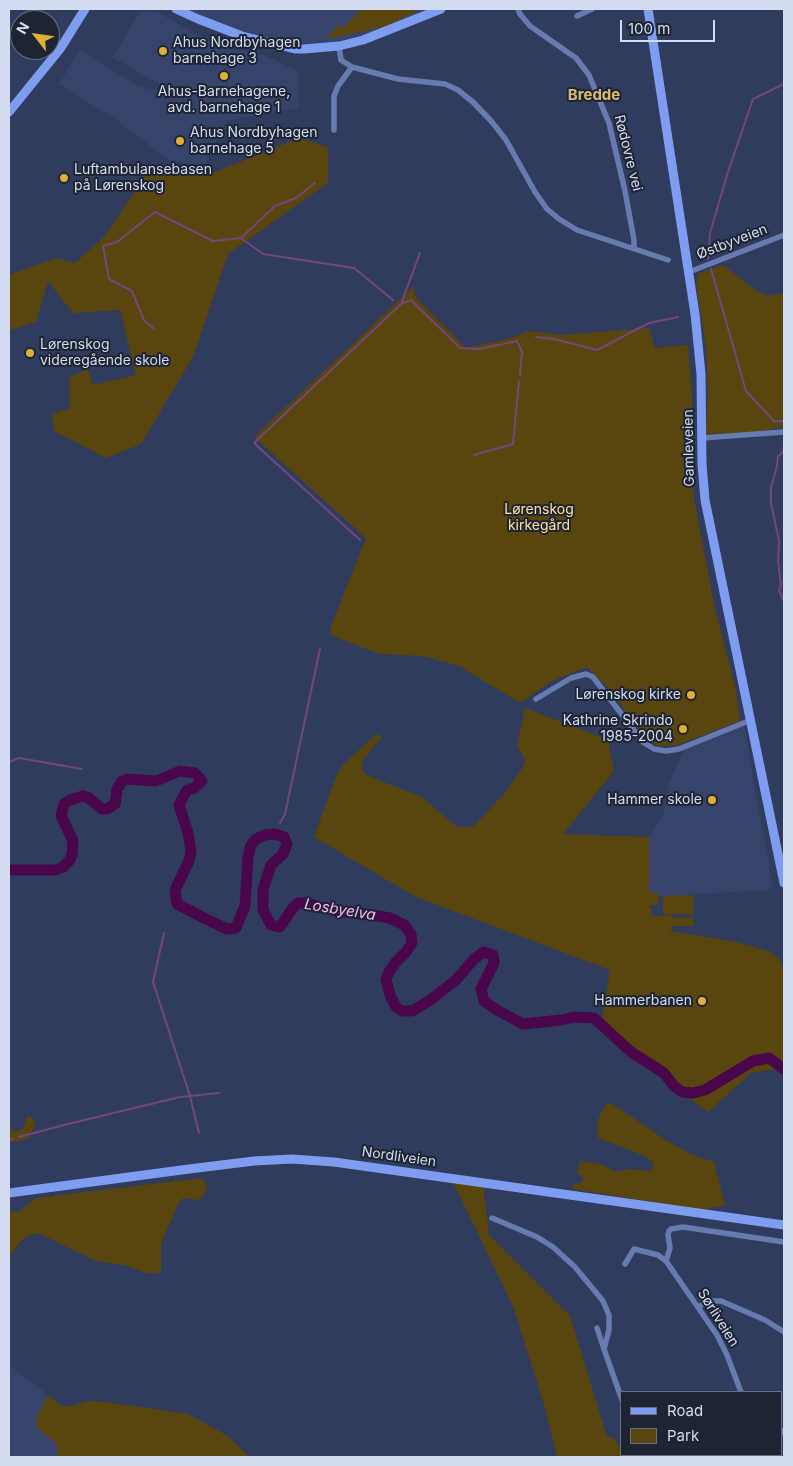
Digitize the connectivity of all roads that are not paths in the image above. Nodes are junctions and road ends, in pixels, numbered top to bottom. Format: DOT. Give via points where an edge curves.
graph roads {
  1 [pos="85,9"];
  2 [pos="176,9"];
  3 [pos="442,9"];
  4 [pos="518,9"];
  5 [pos="592,9"];
  6 [pos="648,9"];
  7 [pos="577,16"];
  8 [pos="339,46"];
  9 [pos="352,67"];
  10 [pos="9,112"];
  11 [pos="334,130"];
  12 [pos="784,235"];
  13 [pos="634,248"];
  14 [pos="668,260"];
  15 [pos="689,272"];
  16 [pos="784,432"];
  17 [pos="702,438"];
  18 [pos="536,699"];
  19 [pos="751,720"];
  20 [pos="784,883"];
  21 [pos="9,1193"];
  22 [pos="492,1218"];
  23 [pos="784,1225"];
  24 [pos="784,1242"];
  25 [pos="666,1261"];
  26 [pos="626,1264"];
  27 [pos="698,1307"];
  28 [pos="597,1328"];
  29 [pos="784,1332"];
  30 [pos="604,1349"];
  31 [pos="741,1391"];
  32 [pos="620,1394"];
  1 -- 10 [label="main road" via="56,54"];
  2 -- 8 [label="main road" via="242,36 295,49"];
  3 -- 8 [label="main road"];
  4 -- 13 [label="street, Rødovre vei" via="530,26 576,58 589,75 610,123 626,191"];
  5 -- 7 [label="street"];
  6 -- 15 [label="main road, Gamleveien"];
  8 -- 9 [label="street" via="341,60"];
  9 -- 11 [label="street" via="334,96"];
  9 -- 13 [label="street" via="398,79 446,84 458,90 474,103 506,140 547,209 577,230"];
  12 -- 15 [label="street, Østbyveien"];
  13 -- 14 [label="street"];
  15 -- 17 [label="main road, Gamleveien" via="700,367"];
  16 -- 17 [label="street"];
  17 -- 19 [label="main road, Gamleveien" via="702,474 708,516"];
  18 -- 19 [label="street" via="571,678 586,674 593,677 643,742 654,749 679,749"];
  19 -- 20 [label="main road, Gamleveien"];
  21 -- 23 [label="main road, Nordliveien" via="292,1159 334,1162"];
  22 -- 30 [label="street" via="545,1242 575,1267 603,1301 609,1315"];
  24 -- 25 [label="street" via="683,1227 669,1231 670,1248"];
  25 -- 26 [label="street" via="658,1255 634,1249"];
  25 -- 27 [label="street, Sørliveien"];
  27 -- 29 [label="street" via="705,1302 721,1301 758,1316"];
  27 -- 31 [label="street, Sørliveien" via="717,1335"];
  28 -- 30 [label="street"];
  30 -- 32 [label="street"];
}
